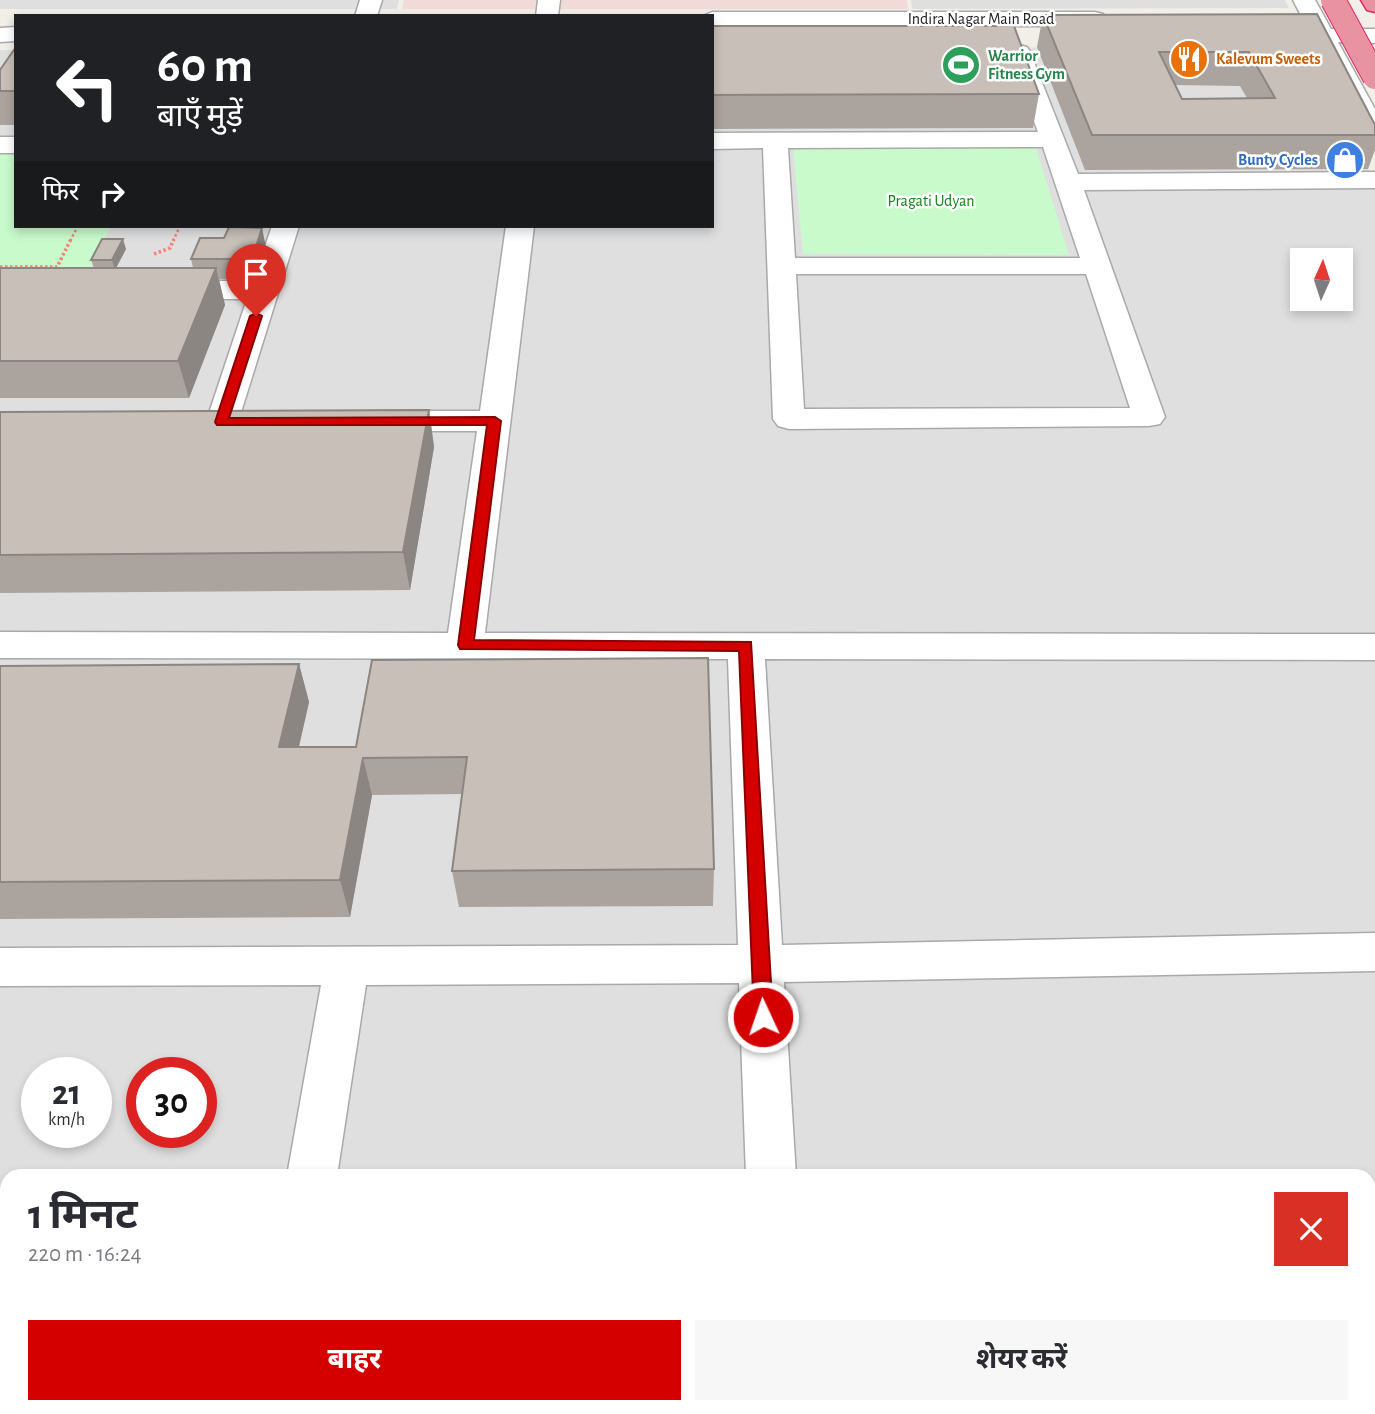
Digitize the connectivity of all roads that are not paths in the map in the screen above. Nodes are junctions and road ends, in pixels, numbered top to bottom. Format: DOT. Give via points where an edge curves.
graph roads {
  1 [pos="1333,0"];
  2 [pos="1372,0"];
  3 [pos="1375,5"];
  4 [pos="1104,18"];
  5 [pos="1313,18"];
  6 [pos="714,19"];
  7 [pos="1375,19"];
  8 [pos="1258,26"];
  9 [pos="714,34"];
  10 [pos="1012,34"];
  11 [pos="1375,36"];
  12 [pos="1375,77"];
  13 [pos="1375,131"];
  14 [pos="1053,139"];
  15 [pos="775,140"];
  16 [pos="714,141"];
  17 [pos="1375,180"];
  18 [pos="1068,182"];
  19 [pos="284,228"];
  20 [pos="520,228"];
  21 [pos="781,266"];
  22 [pos="1097,266"];
  23 [pos="141,290"];
  24 [pos="264,290"];
  25 [pos="344,421"];
  26 [pos="495,421"];
  27 [pos="221,422"];
  28 [pos="0,645"];
  29 [pos="465,645"];
  30 [pos="746,646"];
  31 [pos="1375,647"];
  32 [pos="1375,952"];
  33 [pos="761,964"];
  34 [pos="347,965"];
  35 [pos="0,967"];
  36 [pos="313,1169"];
  37 [pos="771,1169"];
  1 -- 12 [label="highway, bridge"];
  2 -- 3 [label="highway"];
  4 -- 6 [label="street, Indira Nagar Main Road"];
  4 -- 10 [label="street, Indira Nagar Main Road"];
  5 -- 7 [label="street"];
  5 -- 8 [label="street"];
  5 -- 11 [label="street"];
  5 -- 13 [label="street"];
  9 -- 10 [label="street, Indira Nagar Main Road"];
  10 -- 14 [label="street"];
  14 -- 15 [label="street"];
  14 -- 18 [label="street"];
  15 -- 16 [label="street"];
  15 -- 21 [label="street"];
  17 -- 18 [label="street"];
  18 -- 22 [label="street"];
  19 -- 24 [label="street"];
  20 -- 26 [label="street"];
  21 -- 22 [label="street"];
  21 -- 22 [label="street" via="789,419 1149,417"];
  23 -- 24 [label="street"];
  24 -- 27 [label="street"];
  25 -- 26 [label="street"];
  26 -- 29 [label="street"];
  28 -- 29 [label="street"];
  29 -- 30 [label="street"];
  30 -- 31 [label="street"];
  30 -- 33 [label="street"];
  32 -- 33 [label="street"];
  33 -- 34 [label="street"];
  33 -- 37 [label="street"];
  34 -- 35 [label="street"];
  34 -- 36 [label="street"];
}
